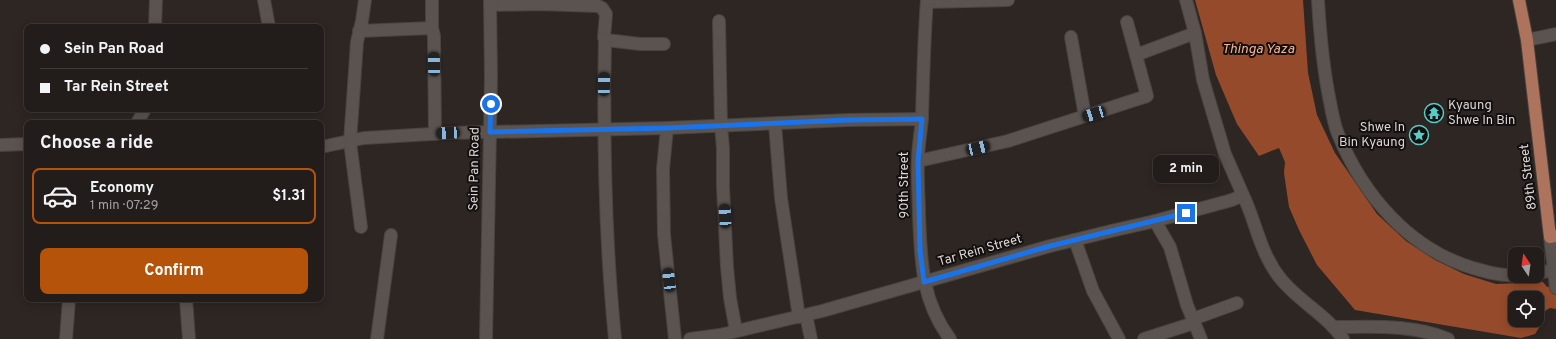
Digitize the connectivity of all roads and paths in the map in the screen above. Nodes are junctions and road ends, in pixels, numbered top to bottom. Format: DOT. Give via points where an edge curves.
graph roads {
  1 [pos="156,0"];
  2 [pos="264,0"];
  3 [pos="365,0"];
  4 [pos="432,0"];
  5 [pos="1008,0"];
  6 [pos="1186,0"];
  7 [pos="1318,0"];
  8 [pos="1520,0"];
  9 [pos="927,1"];
  10 [pos="490,2"];
  11 [pos="719,21"];
  12 [pos="1127,22"];
  13 [pos="155,24"];
  14 [pos="268,24"];
  15 [pos="432,28"];
  16 [pos="359,31"];
  17 [pos="1195,33"];
  18 [pos="1556,34"];
  19 [pos="1071,37"];
  20 [pos="605,39"];
  21 [pos="1527,40"];
  22 [pos="664,44"];
  23 [pos="1136,55"];
  24 [pos="1085,116"];
  25 [pos="922,119"];
  26 [pos="775,124"];
  27 [pos="721,126"];
  28 [pos="667,128"];
  29 [pos="603,129"];
  30 [pos="490,132"];
  31 [pos="435,134"];
  32 [pos="350,142"];
  33 [pos="24,144"];
  34 [pos="0,145"];
  35 [pos="324,146"];
  36 [pos="918,161"];
  37 [pos="1243,195"];
  38 [pos="1155,221"];
  39 [pos="362,227"];
  40 [pos="391,235"];
  41 [pos="1553,237"];
  42 [pos="1074,240"];
  43 [pos="1544,275"];
  44 [pos="1508,276"];
  45 [pos="1555,279"];
  46 [pos="924,282"];
  47 [pos="69,302"];
  48 [pos="186,302"];
  49 [pos="1237,303"];
  50 [pos="802,316"];
  51 [pos="1194,321"];
  52 [pos="1335,327"];
  53 [pos="736,331"];
  54 [pos="720,337"];
  55 [pos="66,339"];
  56 [pos="189,339"];
  57 [pos="377,339"];
  58 [pos="486,339"];
  59 [pos="615,339"];
  60 [pos="675,339"];
  61 [pos="690,339"];
  62 [pos="811,339"];
  63 [pos="950,339"];
  64 [pos="1119,339"];
  65 [pos="1144,339"];
  66 [pos="1201,339"];
  67 [pos="1343,339"];
  68 [pos="1448,339"];
  1 -- 13 [label="street"];
  2 -- 14 [label="street"];
  3 -- 16 [label="street"];
  4 -- 15 [label="street"];
  5 -- 9 [label="street"];
  6 -- 17 [label="street"];
  7 -- 44 [label="street" via="1323,65 1334,123 1368,190 1383,209 1422,244 1456,263"];
  8 -- 21 [label="main road, 89th Street"];
  9 -- 25 [label="street, 90th Street" via="923,48"];
  10 -- 20 [label="street" via="598,6 606,14"];
  10 -- 30 [label="street, Sein Pan Road"];
  11 -- 27 [label="street"];
  12 -- 23 [label="street"];
  15 -- 16 [label="street"];
  15 -- 31 [label="street"];
  16 -- 32 [label="street"];
  17 -- 23 [label="street"];
  17 -- 37 [label="street" via="1203,80 1225,154"];
  18 -- 21 [label="street"];
  19 -- 24 [label="street"];
  20 -- 22 [label="street" via="640,44"];
  20 -- 29 [label="street"];
  21 -- 41 [label="main road, 89th Street"];
  23 -- 24 [label="street" via="1147,96"];
  24 -- 36 [label="street" via="1008,141"];
  25 -- 26 [label="street"];
  25 -- 36 [label="street, 90th Street"];
  26 -- 27 [label="street"];
  26 -- 50 [label="street" via="780,198"];
  27 -- 28 [label="street"];
  27 -- 53 [label="street" via="727,267"];
  28 -- 29 [label="street"];
  28 -- 60 [label="street" via="663,169 664,235"];
  29 -- 30 [label="street"];
  29 -- 59 [label="street" via="610,290"];
  30 -- 31 [label="street"];
  30 -- 58 [label="street, Sein Pan Road"];
  31 -- 32 [label="street" via="370,138"];
  32 -- 35 [label="street"];
  32 -- 39 [label="street"];
  33 -- 34 [label="street"];
  36 -- 46 [label="street, 90th Street" via="920,250"];
  37 -- 38 [label="street, Tar Rein Street"];
  37 -- 52 [label="street" via="1264,252 1278,276 1296,296"];
  38 -- 42 [label="street, Tar Rein Street"];
  38 -- 51 [label="street" via="1170,247"];
  40 -- 57 [label="street"];
  41 -- 45 [label="street, 89th Street"];
  42 -- 46 [label="street, Tar Rein Street"];
  42 -- 64 [label="street" via="1093,292"];
  43 -- 45 [label="street"];
  46 -- 50 [label="street, Tar Rein Street"];
  46 -- 63 [label="street, 90th Street" via="935,316"];
  47 -- 55 [label="street"];
  48 -- 56 [label="street"];
  49 -- 51 [label="street"];
  50 -- 53 [label="street, Tar Rein Street"];
  50 -- 62 [label="street"];
  51 -- 65 [label="street"];
  51 -- 66 [label="street"];
  52 -- 67 [label="street"];
  52 -- 68 [label="street" via="1410,329"];
  53 -- 54 [label="street, Tar Rein Street"];
  54 -- 61 [label="street, Tar Rein Street"];
}
